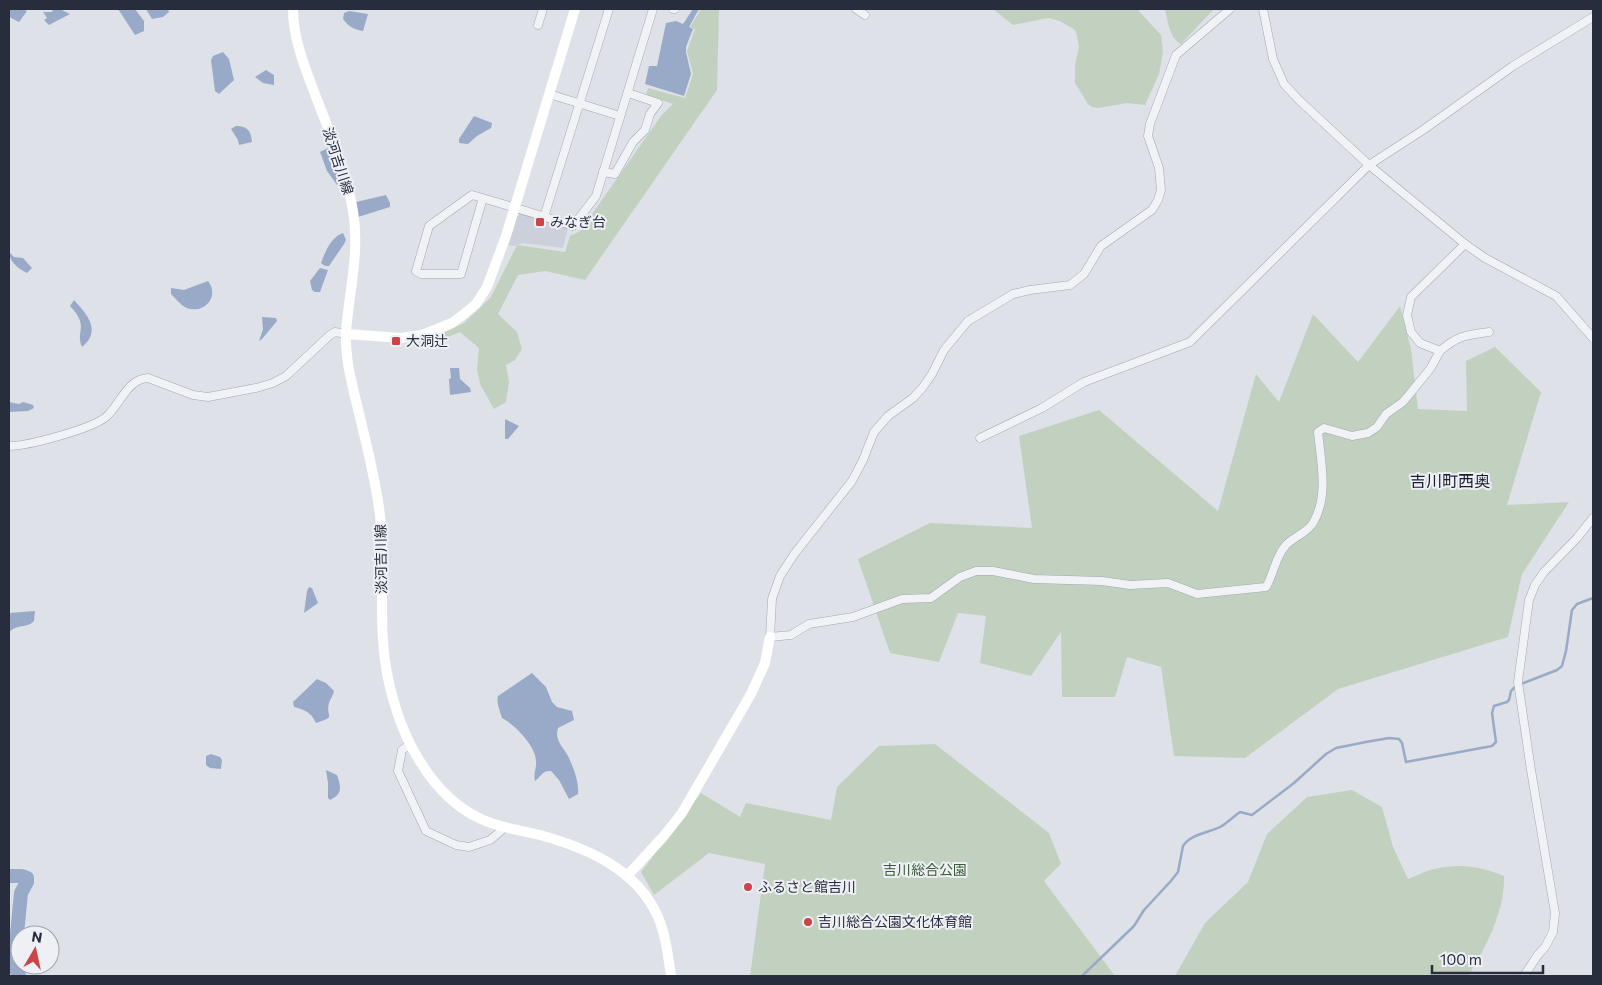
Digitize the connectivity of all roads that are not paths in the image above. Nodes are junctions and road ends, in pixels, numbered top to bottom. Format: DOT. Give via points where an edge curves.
graph roads {
  1 [pos="293,9"];
  2 [pos="543,9"];
  3 [pos="575,9"];
  4 [pos="609,9"];
  5 [pos="653,9"];
  6 [pos="856,9"];
  7 [pos="1230,9"];
  8 [pos="1263,9"];
  9 [pos="865,15"];
  10 [pos="1593,17"];
  11 [pos="538,25"];
  12 [pos="628,93"];
  13 [pos="549,94"];
  14 [pos="579,104"];
  15 [pos="620,116"];
  16 [pos="1369,165"];
  17 [pos="603,172"];
  18 [pos="483,198"];
  19 [pos="514,208"];
  20 [pos="544,217"];
  21 [pos="1465,244"];
  22 [pos="1490,332"];
  23 [pos="346,334"];
  24 [pos="1593,338"];
  25 [pos="1440,352"];
  26 [pos="980,438"];
  27 [pos="9,446"];
  28 [pos="1593,518"];
  29 [pos="770,637"];
  30 [pos="410,744"];
  31 [pos="503,827"];
  32 [pos="627,876"];
  33 [pos="671,976"];
  34 [pos="1524,976"];
  1 -- 23 [label="main road, 淡河吉川線" via="293,25 303,64 344,172 354,214 354,268"];
  2 -- 11 [label="street"];
  3 -- 13 [label="main road"];
  4 -- 14 [label="street"];
  5 -- 12 [label="street"];
  6 -- 9 [label="street"];
  7 -- 29 [label="street" via="1176,55 1171,65 1148,136 1159,168 1161,190 1152,210 1101,246 1084,274 1070,285 1013,294 968,321 944,350 923,387 874,432 852,481 780,576 772,599"];
  8 -- 16 [label="street" via="1273,59 1284,84"];
  10 -- 16 [label="street" via="1512,66"];
  12 -- 15 [label="street"];
  12 -- 17 [label="street" via="658,103 615,174"];
  13 -- 14 [label="street"];
  13 -- 19 [label="main road"];
  14 -- 15 [label="street"];
  14 -- 20 [label="street"];
  15 -- 17 [label="street"];
  16 -- 21 [label="street"];
  16 -- 26 [label="street" via="1190,342 1084,382 1042,408"];
  17 -- 20 [label="street" via="596,196 573,226"];
  18 -- 18 [label="street" via="472,195 429,226 416,271 421,274 461,274"];
  18 -- 19 [label="street"];
  19 -- 20 [label="street"];
  19 -- 23 [label="main road" via="488,287 464,314 452,323 422,335 401,338"];
  21 -- 24 [label="street" via="1556,296"];
  21 -- 25 [label="street" via="1411,297 1407,315 1411,332 1420,343"];
  22 -- 25 [label="street" via="1460,337"];
  23 -- 27 [label="street" via="330,334 286,376 273,383 208,397 193,395 148,378 142,379 94,424 32,444"];
  23 -- 30 [label="main road, 淡河吉川線" via="349,370 380,517 383,642 395,707"];
  25 -- 29 [label="street" via="1404,402 1386,414 1368,433 1352,436 1324,428 1318,432 1323,491 1320,506 1312,525 1285,546 1266,587 1197,594 1168,583 1130,585 1034,579 976,571 960,577 930,598 902,599 853,617 809,624 791,635"];
  28 -- 34 [label="street" via="1544,572 1529,600 1518,682 1555,913 1553,932"];
  29 -- 32 [label="main road" via="765,663 751,694 682,813"];
  30 -- 31 [label="main road, 淡河吉川線" via="428,774 447,796 481,819"];
  30 -- 31 [label="street" via="402,750 398,771 426,831 456,845 469,846 490,840"];
  31 -- 32 [label="main road, 淡河吉川線" via="576,847 612,864"];
  32 -- 33 [label="main road, 淡河吉川線" via="642,891 657,916"];
}
